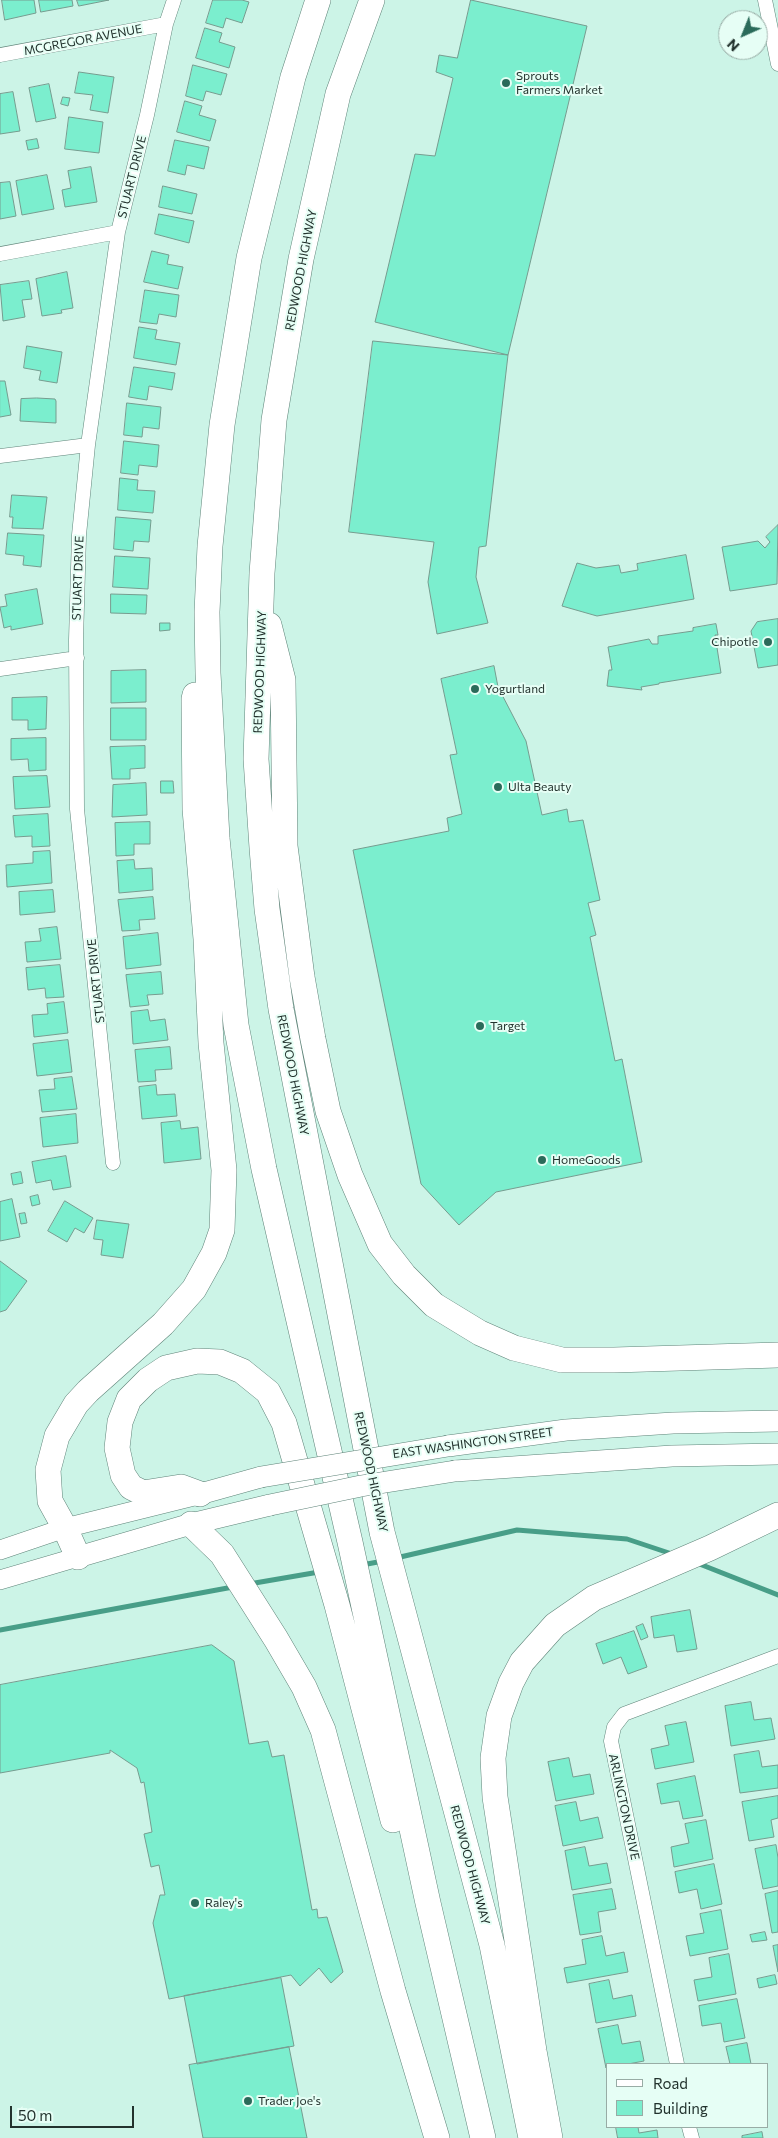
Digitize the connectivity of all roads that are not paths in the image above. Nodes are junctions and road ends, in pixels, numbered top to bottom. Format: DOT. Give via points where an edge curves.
graph roads {
  1 [pos="174,0"];
  2 [pos="318,0"];
  3 [pos="372,0"];
  4 [pos="765,0"];
  5 [pos="166,24"];
  6 [pos="0,55"];
  7 [pos="778,64"];
  8 [pos="118,232"];
  9 [pos="0,254"];
  10 [pos="88,445"];
  11 [pos="0,456"];
  12 [pos="262,598"];
  13 [pos="77,658"];
  14 [pos="0,669"];
  15 [pos="208,673"];
  16 [pos="113,1162"];
  17 [pos="778,1355"];
  18 [pos="778,1421"];
  19 [pos="778,1454"];
  20 [pos="200,1494"];
  21 [pos="778,1515"];
  22 [pos="191,1524"];
  23 [pos="65,1528"];
  24 [pos="0,1550"];
  25 [pos="78,1557"];
  26 [pos="0,1580"];
  27 [pos="778,1656"];
  28 [pos="428,1903"];
  29 [pos="676,2063"];
  30 [pos="437,2138"];
  31 [pos="483,2138"];
  32 [pos="531,2138"];
  33 [pos="550,2138"];
  1 -- 5 [label="street, STUART DRIVE"];
  2 -- 15 [label="highway" via="288,96 249,258 222,425 210,546"];
  3 -- 12 [label="highway, REDWOOD HIGHWAY" via="338,94 301,259 274,420"];
  4 -- 7 [label="street"];
  5 -- 6 [label="street, MCGREGOR AVENUE"];
  5 -- 8 [label="street, STUART DRIVE"];
  8 -- 9 [label="street"];
  8 -- 10 [label="street, STUART DRIVE"];
  10 -- 11 [label="street"];
  10 -- 13 [label="street, STUART DRIVE" via="79,535"];
  12 -- 17 [label="highway" via="283,680 285,846 313,1039 328,1110 350,1175 380,1244 434,1305 480,1333 514,1348 562,1360"];
  12 -- 32 [label="highway, REDWOOD HIGHWAY" via="256,759 267,909 281,1009 382,1532 492,1945"];
  13 -- 14 [label="street"];
  13 -- 16 [label="street, STUART DRIVE" via="78,809"];
  15 -- 23 [label="highway" via="194,699 194,772 211,1043 224,1170 222,1230 214,1254 194,1289 163,1324 88,1391 76,1404 57,1436 48,1470 50,1501"];
  15 -- 28 [label="highway" via="217,838 236,1026 264,1168"];
  18 -- 20 [label="main road, EAST WASHINGTON STREET, bridge" via="566,1430 261,1477"];
  19 -- 22 [label="main road, EAST WASHINGTON STREET, bridge" via="672,1456 455,1471 361,1486"];
  20 -- 23 [label="main road, EAST WASHINGTON STREET"];
  20 -- 28 [label="highway" via="181,1487 142,1493 131,1487 122,1475 117,1448 120,1422 129,1399 166,1368 197,1361 220,1362 242,1371 268,1392 284,1423 401,1847"];
  21 -- 33 [label="highway" via="594,1598 555,1625 522,1662 498,1716 493,1758 495,1797"];
  22 -- 25 [label="main road, EAST WASHINGTON STREET"];
  22 -- 30 [label="highway" via="222,1554 304,1686 323,1730 393,1991"];
  23 -- 24 [label="main road, EAST WASHINGTON STREET"];
  23 -- 25 [label="highway"];
  25 -- 26 [label="main road, EAST WASHINGTON STREET"];
  27 -- 29 [label="street, ARLINGTON DRIVE" via="624,1714 614,1726 611,1742"];
  28 -- 31 [label="highway"];
}
